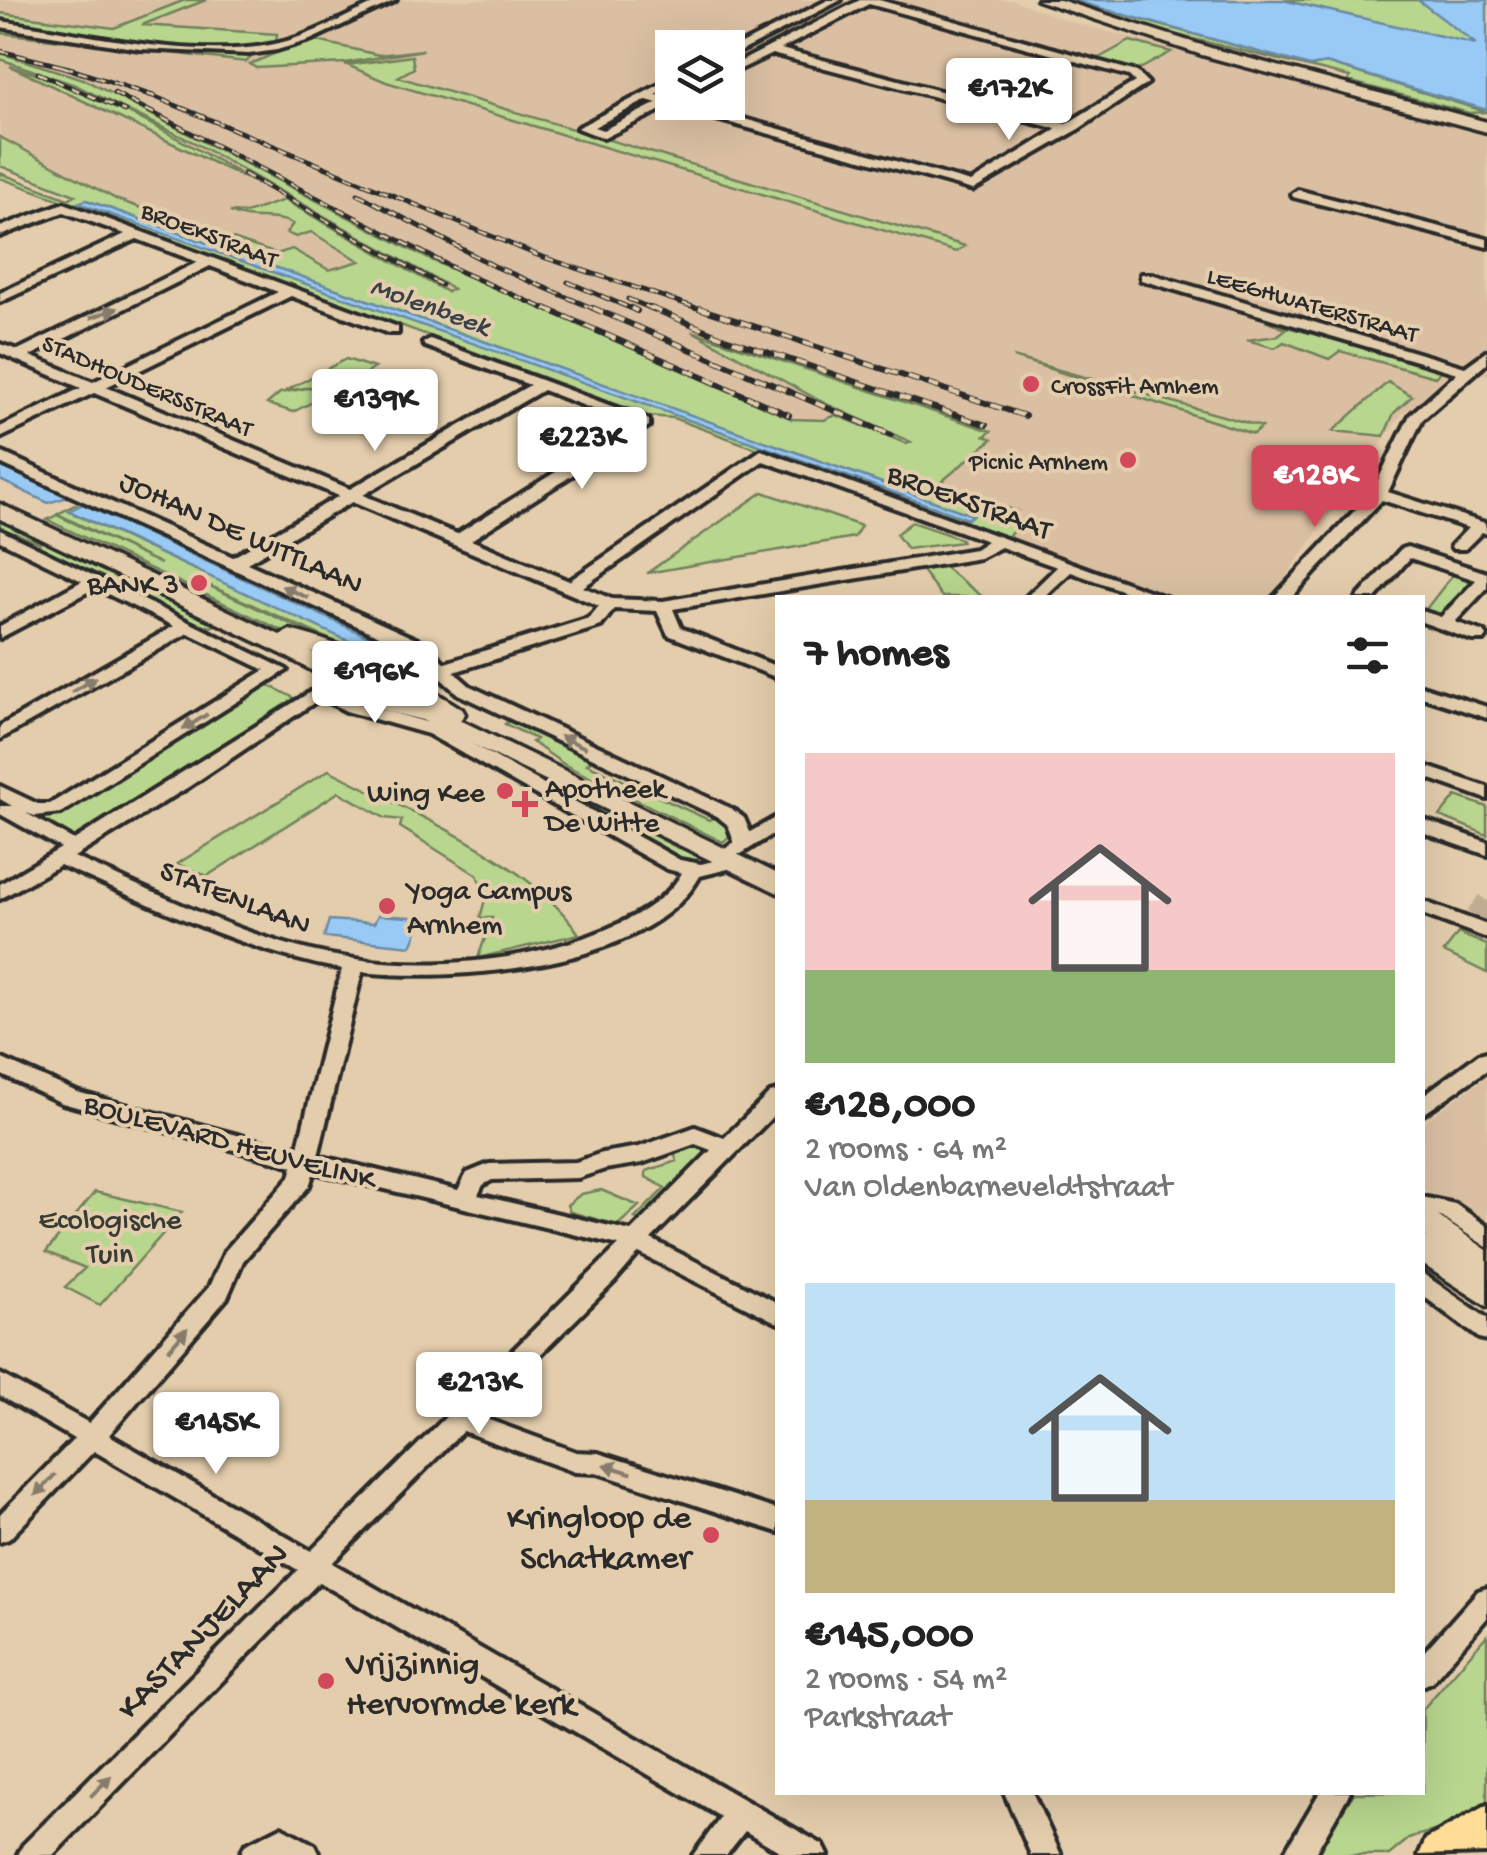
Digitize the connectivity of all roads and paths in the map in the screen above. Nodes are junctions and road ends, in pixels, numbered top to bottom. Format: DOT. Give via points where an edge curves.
graph roads {
  1 [pos="391,0"];
  2 [pos="836,0"];
  3 [pos="867,0"];
  4 [pos="1032,0"];
  5 [pos="1045,0"];
  6 [pos="0,24"];
  7 [pos="1164,39"];
  8 [pos="755,41"];
  9 [pos="745,46"];
  10 [pos="745,48"];
  11 [pos="770,50"];
  12 [pos="745,63"];
  13 [pos="655,91"];
  14 [pos="646,96"];
  15 [pos="655,98"];
  16 [pos="655,109"];
  17 [pos="737,120"];
  18 [pos="1487,127"];
  19 [pos="1070,129"];
  20 [pos="1298,194"];
  21 [pos="0,232"];
  22 [pos="140,233"];
  23 [pos="1487,243"];
  24 [pos="212,260"];
  25 [pos="1146,277"];
  26 [pos="291,290"];
  27 [pos="0,298"];
  28 [pos="393,330"];
  29 [pos="430,343"];
  30 [pos="0,348"];
  31 [pos="1487,355"];
  32 [pos="18,356"];
  33 [pos="1470,377"];
  34 [pos="541,385"];
  35 [pos="92,388"];
  36 [pos="0,433"];
  37 [pos="0,456"];
  38 [pos="1379,494"];
  39 [pos="350,495"];
  40 [pos="0,500"];
  41 [pos="1483,527"];
  42 [pos="0,530"];
  43 [pos="1000,540"];
  44 [pos="458,541"];
  45 [pos="1451,554"];
  46 [pos="233,564"];
  47 [pos="1069,565"];
  48 [pos="1487,578"];
  49 [pos="95,581"];
  50 [pos="570,588"];
  51 [pos="1036,595"];
  52 [pos="1152,595"];
  53 [pos="1284,595"];
  54 [pos="1368,595"];
  55 [pos="609,604"];
  56 [pos="662,606"];
  57 [pos="1425,617"];
  58 [pos="1444,624"];
  59 [pos="187,626"];
  60 [pos="0,633"];
  61 [pos="1478,636"];
  62 [pos="284,660"];
  63 [pos="358,660"];
  64 [pos="440,671"];
  65 [pos="775,672"];
  66 [pos="330,682"];
  67 [pos="405,682"];
  68 [pos="1425,691"];
  69 [pos="380,698"];
  70 [pos="1487,714"];
  71 [pos="0,734"];
  72 [pos="1425,771"];
  73 [pos="0,792"];
  74 [pos="1487,794"];
  75 [pos="0,807"];
  76 [pos="775,824"];
  77 [pos="1425,826"];
  78 [pos="1487,849"];
  79 [pos="734,852"];
  80 [pos="66,853"];
  81 [pos="693,870"];
  82 [pos="775,871"];
  83 [pos="775,882"];
  84 [pos="0,893"];
  85 [pos="1425,909"];
  86 [pos="1477,925"];
  87 [pos="354,964"];
  88 [pos="1487,1059"];
  89 [pos="0,1065"];
  90 [pos="775,1101"];
  91 [pos="1425,1106"];
  92 [pos="725,1148"];
  93 [pos="308,1162"];
  94 [pos="464,1200"];
  95 [pos="1425,1206"];
  96 [pos="1425,1218"];
  97 [pos="1487,1238"];
  98 [pos="633,1240"];
  99 [pos="1425,1249"];
  100 [pos="1487,1266"];
  101 [pos="1425,1284"];
  102 [pos="1487,1294"];
  103 [pos="775,1312"];
  104 [pos="1487,1331"];
  105 [pos="0,1384"];
  106 [pos="458,1419"];
  107 [pos="90,1438"];
  108 [pos="775,1521"];
  109 [pos="0,1531"];
  110 [pos="315,1565"];
  111 [pos="1487,1599"];
  112 [pos="1425,1671"];
  113 [pos="1019,1795"];
  114 [pos="1334,1795"];
  115 [pos="741,1813"];
  116 [pos="1487,1827"];
  117 [pos="263,1848"];
  118 [pos="33,1855"];
  119 [pos="306,1855"];
  120 [pos="708,1855"];
  121 [pos="814,1855"];
  122 [pos="1046,1855"];
  123 [pos="1298,1855"];
  124 [pos="1443,1855"];
  1 -- 6 [label="street" via="294,41 255,50"];
  2 -- 8 [label="street"];
  3 -- 11 [label="street"];
  3 -- 19 [label="street" via="1141,79"];
  4 -- 7 [label="main road"];
  5 -- 7 [label="main road"];
  7 -- 18 [label="main road"];
  8 -- 9 [label="street"];
  8 -- 11 [label="street"];
  10 -- 11 [label="street"];
  11 -- 12 [label="street"];
  11 -- 19 [label="street"];
  13 -- 14 [label="street"];
  14 -- 15 [label="street"];
  14 -- 16 [label="street" via="584,131 604,134"];
  17 -- 19 [label="street" via="980,184"];
  20 -- 23 [label="street"];
  21 -- 22 [label="street, BROEKSTRAAT" via="64,207"];
  22 -- 24 [label="street, BROEKSTRAAT"];
  22 -- 27 [label="street"];
  24 -- 26 [label="street, BROEKSTRAAT"];
  32 -- 24 [label="street, one-way"];
  25 -- 33 [label="street, LEEGHWATERSTRAAT"];
  26 -- 28 [label="street, BROEKSTRAAT"];
  26 -- 35 [label="street"];
  29 -- 34 [label="street"];
  30 -- 32 [label="street, STADHOUDERSSTRAAT"];
  31 -- 33 [label="street"];
  32 -- 35 [label="street, STADHOUDERSSTRAAT"];
  33 -- 38 [label="street" via="1415,418"];
  34 -- 39 [label="street"];
  34 -- 44 [label="street" via="641,420 640,429"];
  35 -- 36 [label="street"];
  35 -- 39 [label="street, STADHOUDERSSTRAAT"];
  37 -- 46 [label="street, JOHAN DE WITTLAAN"];
  38 -- 41 [label="street"];
  38 -- 53 [label="street"];
  39 -- 44 [label="street, STADHOUDERSSTRAAT"];
  39 -- 46 [label="street"];
  40 -- 63 [label="main road, JOHAN DE WITTLAAN" via="308,646"];
  41 -- 45 [label="street"];
  42 -- 49 [label="street, JOHAN DE WITTLAAN"];
  42 -- 62 [label="main road, JOHAN DE WITTLAAN"];
  43 -- 47 [label="street, BROEKSTRAAT"];
  43 -- 50 [label="street, BROEKSTRAAT" via="761,455"];
  43 -- 56 [label="street" via="980,552"];
  44 -- 50 [label="street, STADHOUDERSSTRAAT"];
  45 -- 48 [label="street"];
  45 -- 54 [label="street" via="1408,552"];
  64 -- 46 [label="street, JOHAN DE WITTLAAN, one-way" via="416,646"];
  47 -- 51 [label="street"];
  47 -- 52 [label="street, BROEKSTRAAT"];
  48 -- 58 [label="street"];
  49 -- 59 [label="street, JOHAN DE WITTLAAN"];
  49 -- 60 [label="street"];
  50 -- 55 [label="street, STADHOUDERSSTRAAT"];
  55 -- 56 [label="street"];
  55 -- 64 [label="street" via="595,622"];
  56 -- 65 [label="street" via="674,630"];
  57 -- 58 [label="street"];
  58 -- 61 [label="street"];
  59 -- 62 [label="street, JOHAN DE WITTLAAN" via="248,655"];
  71 -- 59 [label="street, one-way"];
  62 -- 66 [label="main road, JOHAN DE WITTLAAN"];
  62 -- 73 [label="street, one-way" via="63,804 44,811"];
  63 -- 66 [label="main road" via="338,664"];
  63 -- 67 [label="main road, JOHAN DE WITTLAAN"];
  64 -- 67 [label="street"];
  79 -- 64 [label="street, JOHAN DE WITTLAAN, one-way" via="737,822 725,813 464,690"];
  66 -- 69 [label="main road, JOHAN DE WITTLAAN"];
  66 -- 80 [label="street"];
  66 -- 81 [label="street, JOHAN DE WITTLAAN" via="352,707 434,730 674,866"];
  67 -- 69 [label="main road" via="406,694"];
  67 -- 79 [label="main road, JOHAN DE WITTLAAN" via="440,708"];
  68 -- 70 [label="street"];
  69 -- 79 [label="main road, JOHAN DE WITTLAAN"];
  72 -- 74 [label="street"];
  75 -- 80 [label="street, STATENLAAN"];
  76 -- 79 [label="street"];
  77 -- 78 [label="street"];
  79 -- 81 [label="street"];
  79 -- 82 [label="main road, JOHAN DE WITTLAAN"];
  79 -- 83 [label="main road, JOHAN DE WITTLAAN"];
  80 -- 84 [label="street"];
  80 -- 87 [label="street, STATENLAAN" via="260,942"];
  81 -- 87 [label="street, STATENLAAN" via="688,883 631,926 568,951 486,966"];
  85 -- 86 [label="street"];
  87 -- 93 [label="street"];
  88 -- 91 [label="street"];
  89 -- 93 [label="street, BOULEVARD HEUVELINK" via="70,1098"];
  90 -- 92 [label="street"];
  92 -- 94 [label="street" via="695,1134 578,1170 490,1172 475,1179"];
  92 -- 98 [label="street"];
  93 -- 94 [label="street, BOULEVARD HEUVELINK"];
  107 -- 93 [label="street, one-way" via="218,1292 232,1257 301,1180"];
  94 -- 98 [label="street, BOULEVARD HEUVELINK"];
  95 -- 97 [label="street" via="1447,1210"];
  96 -- 100 [label="main road"];
  98 -- 103 [label="street, BOULEVARD HEUVELINK"];
  98 -- 106 [label="street, KASTANJELAAN" via="606,1276"];
  99 -- 102 [label="main road"];
  101 -- 104 [label="street"];
  105 -- 107 [label="street"];
  108 -- 106 [label="street, one-way" via="598,1463 575,1462"];
  106 -- 110 [label="street, KASTANJELAAN"];
  107 -- 109 [label="street, one-way"];
  107 -- 110 [label="street"];
  110 -- 115 [label="street"];
  118 -- 110 [label="street, KASTANJELAAN, one-way"];
  111 -- 112 [label="street"];
  113 -- 122 [label="street"];
  114 -- 123 [label="street"];
  115 -- 120 [label="street"];
  115 -- 121 [label="street"];
  116 -- 124 [label="main road"];
  117 -- 119 [label="street" via="281,1840"];
}
